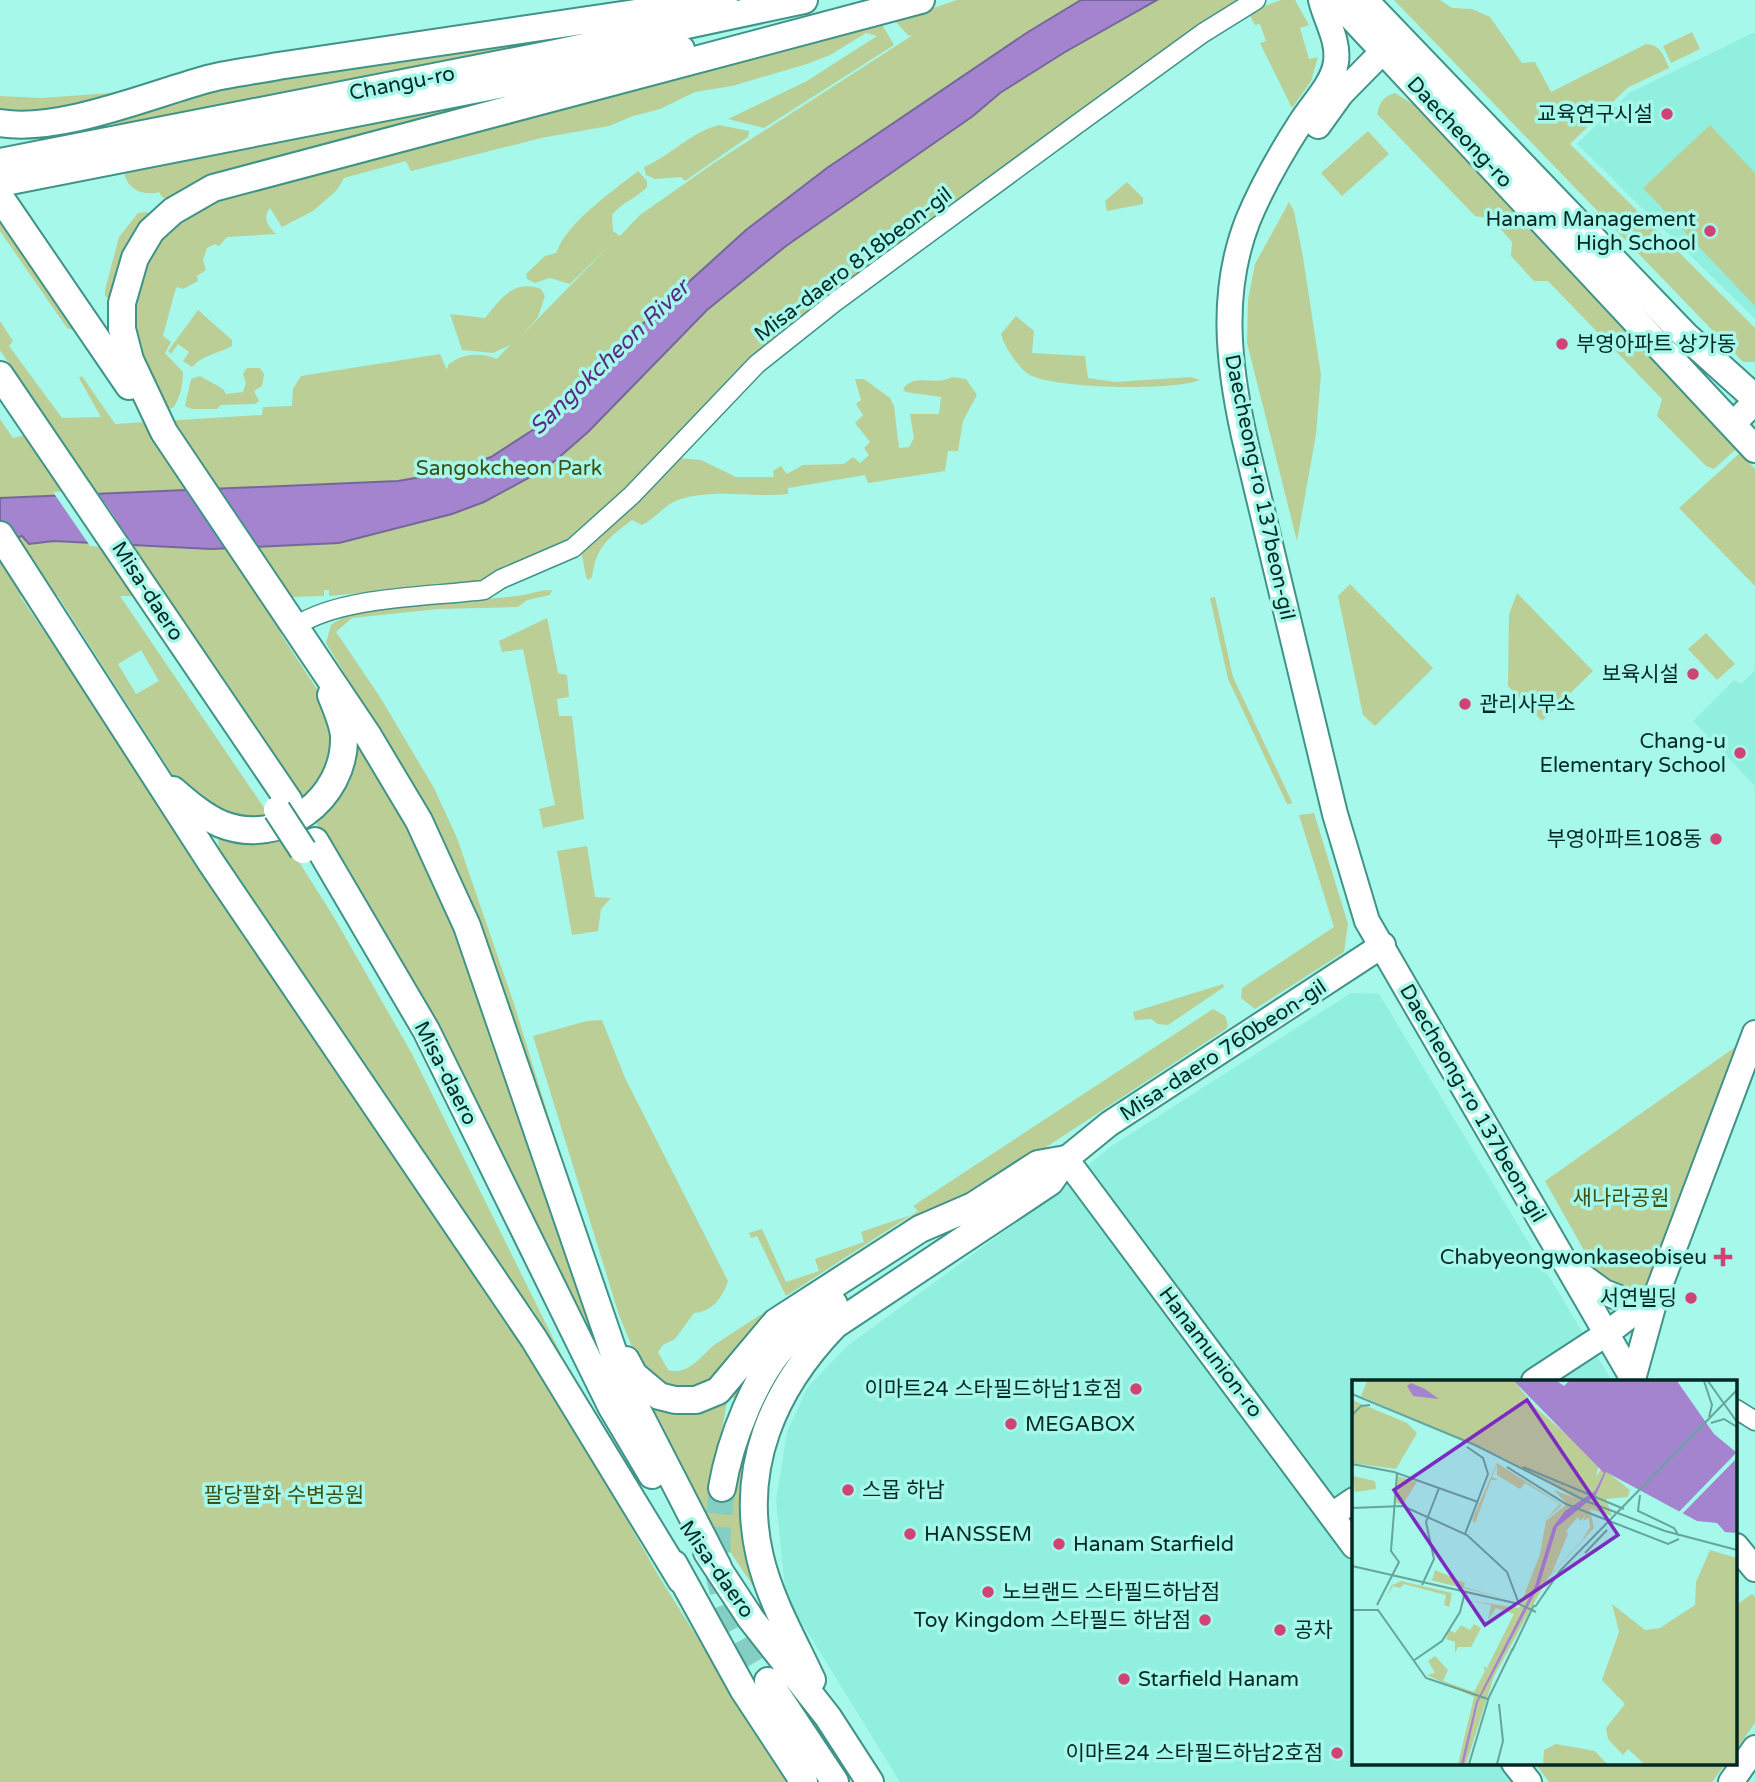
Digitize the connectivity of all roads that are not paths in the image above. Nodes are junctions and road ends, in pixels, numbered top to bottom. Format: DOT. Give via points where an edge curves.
graph roads {
  1 [pos="724,0"];
  2 [pos="804,0"];
  3 [pos="872,0"];
  4 [pos="921,0"];
  5 [pos="1256,0"];
  6 [pos="1321,0"];
  7 [pos="1336,0"];
  8 [pos="1364,0"];
  9 [pos="1390,44"];
  10 [pos="0,123"];
  11 [pos="134,147"];
  12 [pos="0,162"];
  13 [pos="0,183"];
  14 [pos="0,197"];
  15 [pos="0,375"];
  16 [pos="1755,400"];
  17 [pos="0,401"];
  18 [pos="24,423"];
  19 [pos="159,423"];
  20 [pos="1733,424"];
  21 [pos="1755,449"];
  22 [pos="0,535"];
  23 [pos="296,626"];
  24 [pos="316,658"];
  25 [pos="156,774"];
  26 [pos="309,845"];
  27 [pos="1383,945"];
  28 [pos="1755,1033"];
  29 [pos="1066,1159"];
  30 [pos="973,1206"];
  31 [pos="1564,1262"];
  32 [pos="1656,1296"];
  33 [pos="599,1312"];
  34 [pos="1606,1334"];
  35 [pos="1536,1380"];
  36 [pos="1634,1380"];
  37 [pos="1738,1410"];
  38 [pos="1755,1421"];
  39 [pos="722,1488"];
  40 [pos="1352,1501"];
  41 [pos="1332,1515"];
  42 [pos="1352,1543"];
  43 [pos="1738,1548"];
  44 [pos="718,1567"];
  45 [pos="1755,1569"];
  46 [pos="681,1580"];
  47 [pos="768,1681"];
  48 [pos="828,1717"];
  49 [pos="1755,1748"];
  50 [pos="1515,1764"];
  51 [pos="804,1782"];
  52 [pos="835,1782"];
  53 [pos="870,1782"];
  54 [pos="1529,1782"];
  55 [pos="1731,1782"];
  1 -- 10 [label="main road" via="278,66 208,79 47,122"];
  2 -- 11 [label="main road, Changu-ro"];
  3 -- 11 [label="main road, Changu-ro" via="750,35"];
  4 -- 19 [label="main road" via="225,185 192,198 151,232 135,258 122,303 125,345"];
  5 -- 23 [label="street, Misa-daero 818beon-gil" via="1076,125 766,356 632,495 573,548 484,590 349,606 315,613"];
  6 -- 27 [label="main road, Daecheong-ro 137beon-gil" via="1334,38 1334,68 1247,222 1231,288 1229,345 1242,424 1335,814 1367,921"];
  7 -- 9 [label="main road, Daecheong-ro"];
  8 -- 9 [label="main road, Daecheong-ro"];
  9 -- 16 [label="main road, Daecheong-ro"];
  9 -- 20 [label="main road, Daecheong-ro"];
  9 -- 27 [label="main road, Daecheong-ro 137beon-gil" via="1341,94 1278,190 1249,264 1242,329 1255,422 1355,839 1383,916"];
  11 -- 12 [label="main road, Changu-ro"];
  11 -- 13 [label="main road"];
  14 -- 19 [label="main road"];
  15 -- 18 [label="main road, Misa-daero"];
  16 -- 20 [label="main road"];
  17 -- 18 [label="main road, Misa-daero"];
  18 -- 26 [label="main road, Misa-daero" via="77,509"];
  19 -- 23 [label="main road"];
  20 -- 21 [label="main road, Daecheong-ro"];
  22 -- 25 [label="main road"];
  23 -- 24 [label="main road"];
  24 -- 25 [label="main road" via="344,737 336,777 300,818 271,827 223,825 204,815"];
  24 -- 33 [label="main road" via="419,821 467,926"];
  25 -- 46 [label="main road" via="534,1339"];
  26 -- 44 [label="main road, Misa-daero" via="426,1030 611,1406 660,1488"];
  26 -- 46 [label="main road, Misa-daero" via="413,1036 657,1522"];
  27 -- 29 [label="main road, Misa-daero 760beon-gil" via="1109,1124"];
  27 -- 31 [label="main road, Daecheong-ro 137beon-gil"];
  28 -- 32 [label="main road"];
  29 -- 30 [label="main road" via="1038,1164"];
  29 -- 41 [label="main road, Hanamunion-ro"];
  29 -- 48 [label="main road" via="1050,1182 835,1325 808,1353 769,1418 753,1482 760,1558"];
  30 -- 33 [label="main road" via="920,1229 776,1322 718,1391 696,1399 659,1396 644,1386"];
  30 -- 39 [label="main road" via="809,1321 785,1343 747,1409 727,1456"];
  31 -- 32 [label="main road" via="1604,1292 1637,1305"];
  31 -- 34 [label="main road, Daecheong-ro 137beon-gil"];
  32 -- 34 [label="main road"];
  32 -- 36 [label="main road"];
  33 -- 44 [label="main road" via="625,1386"];
  34 -- 35 [label="main road"];
  34 -- 36 [label="main road, Daecheong-ro 137beon-gil"];
  37 -- 38 [label="street"];
  40 -- 41 [label="main road"];
  41 -- 42 [label="main road, Hanamunion-ro"];
  43 -- 45 [label="main road"];
  44 -- 48 [label="main road, Misa-daero" via="751,1619"];
  46 -- 51 [label="main road, Misa-daero" via="743,1689"];
  47 -- 52 [label="main road"];
  48 -- 53 [label="main road, Misa-daero"];
  49 -- 55 [label="main road"];
  50 -- 54 [label="main road"];
}
